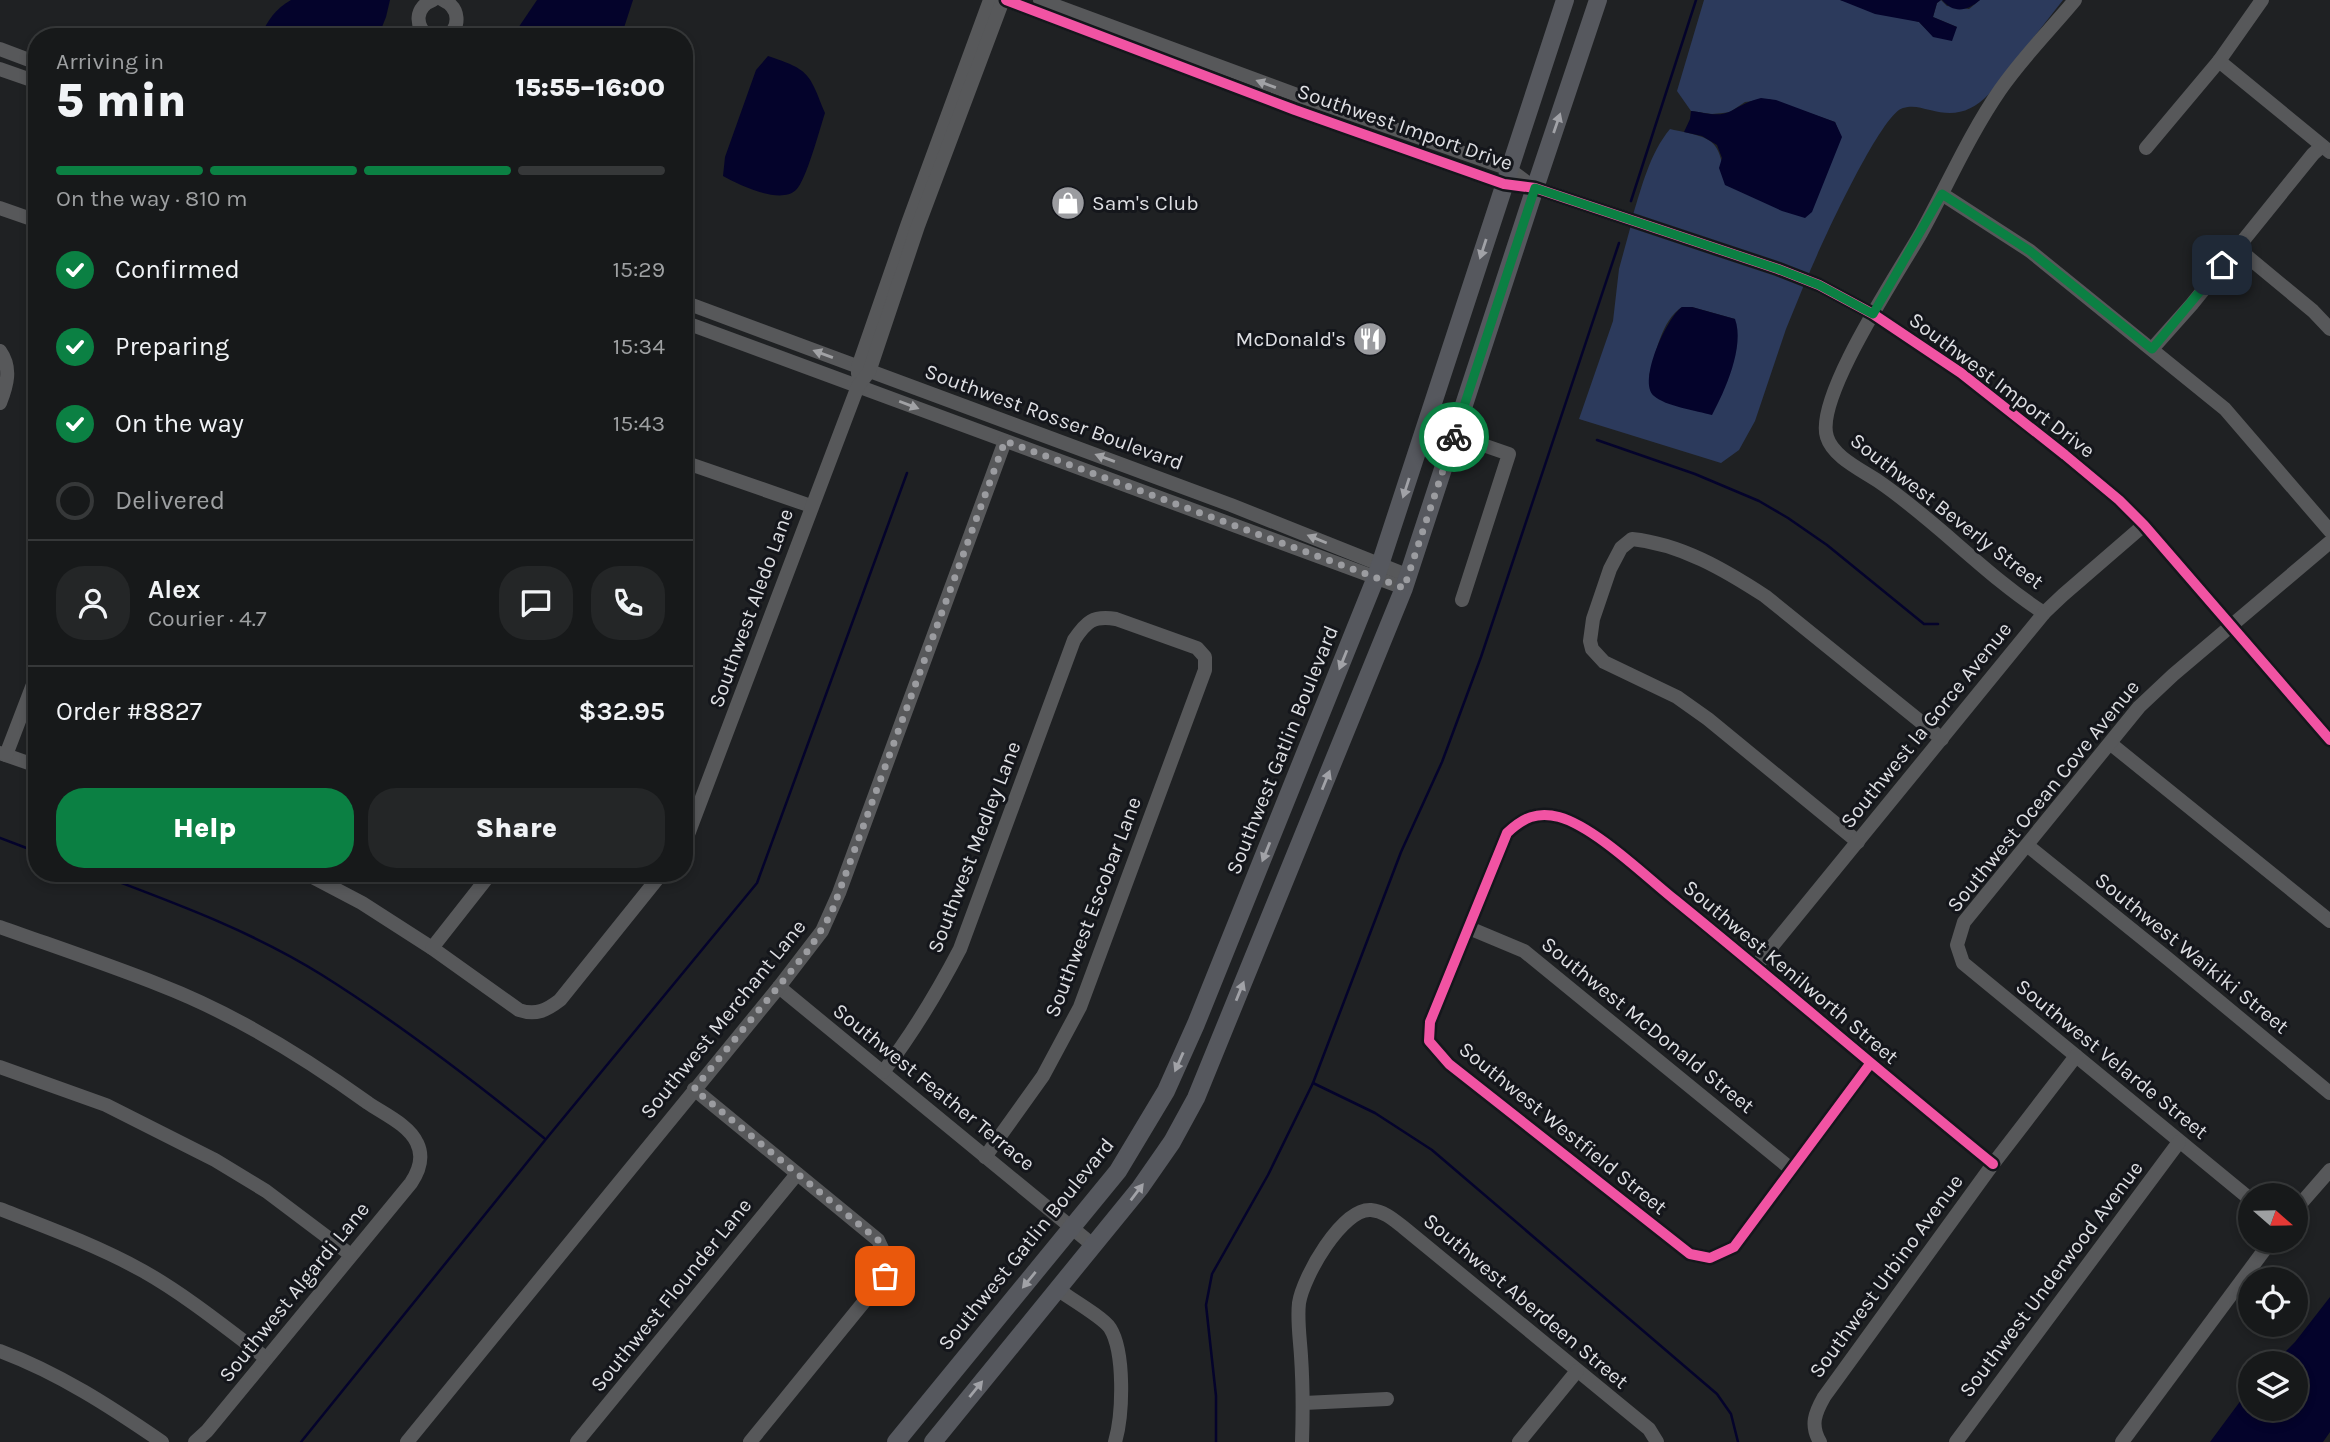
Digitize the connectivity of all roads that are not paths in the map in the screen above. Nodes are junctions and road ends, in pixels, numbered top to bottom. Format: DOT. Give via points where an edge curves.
graph roads {
  1 [pos="433,0"];
  2 [pos="990,0"];
  3 [pos="1004,0"];
  4 [pos="1040,0"];
  5 [pos="1564,0"];
  6 [pos="1598,0"];
  7 [pos="2075,0"];
  8 [pos="2262,0"];
  9 [pos="450,2"];
  10 [pos="418,22"];
  11 [pos="415,28"];
  12 [pos="420,28"];
  13 [pos="454,28"];
  14 [pos="0,49"];
  15 [pos="28,60"];
  16 [pos="2219,61"];
  17 [pos="0,69"];
  18 [pos="28,79"];
  19 [pos="2146,148"];
  20 [pos="2326,149"];
  21 [pos="1506,176"];
  22 [pos="1535,188"];
  23 [pos="1942,194"];
  24 [pos="0,208"];
  25 [pos="28,218"];
  26 [pos="2237,248"];
  27 [pos="693,305"];
  28 [pos="1873,314"];
  29 [pos="693,325"];
  30 [pos="2330,329"];
  31 [pos="2152,349"];
  32 [pos="0,351"];
  33 [pos="864,370"];
  34 [pos="858,386"];
  35 [pos="0,403"];
  36 [pos="1454,435"];
  37 [pos="1005,441"];
  38 [pos="693,465"];
  39 [pos="811,506"];
  40 [pos="2144,525"];
  41 [pos="2330,531"];
  42 [pos="2330,542"];
  43 [pos="1378,571"];
  44 [pos="1406,582"];
  45 [pos="1462,600"];
  46 [pos="2044,613"];
  47 [pos="2231,625"];
  48 [pos="1205,657"];
  49 [pos="28,695"];
  50 [pos="1942,739"];
  51 [pos="2330,740"];
  52 [pos="2111,744"];
  53 [pos="3,754"];
  54 [pos="28,763"];
  55 [pos="693,821"];
  56 [pos="1858,842"];
  57 [pos="2028,846"];
  58 [pos="322,882"];
  59 [pos="484,882"];
  60 [pos="655,882"];
  61 [pos="2330,921"];
  62 [pos="0,927"];
  63 [pos="1469,928"];
  64 [pos="1957,945"];
  65 [pos="432,948"];
  66 [pos="1756,967"];
  67 [pos="779,987"];
  68 [pos="2076,1056"];
  69 [pos="1870,1064"];
  70 [pos="0,1067"];
  71 [pos="883,1072"];
  72 [pos="694,1089"];
  73 [pos="2330,1093"];
  74 [pos="2179,1142"];
  75 [pos="985,1157"];
  76 [pos="1993,1164"];
  77 [pos="1791,1168"];
  78 [pos="2330,1170"];
  79 [pos="797,1174"];
  80 [pos="2238,1189"];
  81 [pos="2308,1195"];
  82 [pos="0,1209"];
  83 [pos="1072,1227"];
  84 [pos="1094,1246"];
  85 [pos="2262,1253"];
  86 [pos="351,1255"];
  87 [pos="1057,1289"];
  88 [pos="0,1351"];
  89 [pos="266,1358"];
  90 [pos="1577,1371"];
  91 [pos="1387,1399"];
  92 [pos="1304,1403"];
  93 [pos="162,1442"];
  94 [pos="195,1442"];
  95 [pos="407,1442"];
  96 [pos="577,1442"];
  97 [pos="750,1442"];
  98 [pos="896,1442"];
  99 [pos="933,1442"];
  100 [pos="1115,1442"];
  101 [pos="1302,1442"];
  102 [pos="1520,1442"];
  103 [pos="1657,1442"];
  104 [pos="1820,1442"];
  105 [pos="1956,1442"];
  106 [pos="2122,1442"];
  1 -- 10 [label="street" via="420,9"];
  2 -- 33 [label="street, Southwest Aledo Lane" via="908,223"];
  3 -- 21 [label="street, Southwest Import Drive" via="1295,110"];
  3 -- 33 [label="street, Southwest Aledo Lane"];
  21 -- 4 [label="street, Southwest Import Drive, one-way"];
  5 -- 21 [label="main road, Southwest Gatlin Boulevard"];
  22 -- 6 [label="main road, one-way"];
  7 -- 23 [label="street" via="2002,87"];
  8 -- 16 [label="street"];
  9 -- 13 [label="street" via="457,19"];
  10 -- 11 [label="street"];
  10 -- 12 [label="street"];
  14 -- 15 [label="street"];
  16 -- 19 [label="street"];
  16 -- 20 [label="street"];
  17 -- 18 [label="street"];
  20 -- 26 [label="street" via="2312,154"];
  21 -- 22 [label="street, Southwest Import Drive"];
  21 -- 43 [label="main road, Southwest Gatlin Boulevard, one-way"];
  22 -- 28 [label="street, Southwest Import Drive" via="1778,269"];
  22 -- 36 [label="main road"];
  23 -- 28 [label="street"];
  23 -- 31 [label="street" via="2030,251"];
  24 -- 25 [label="street"];
  26 -- 30 [label="street"];
  26 -- 31 [label="street"];
  33 -- 27 [label="street, Southwest Rosser Boulevard, one-way"];
  28 -- 40 [label="street, Southwest Import Drive" via="1961,373"];
  28 -- 46 [label="street, Southwest Beverly Street" via="1832,400 1824,425 1827,440"];
  29 -- 34 [label="street, Southwest Rosser Boulevard"];
  31 -- 41 [label="street" via="2225,409"];
  32 -- 35 [label="street" via="8,370"];
  33 -- 34 [label="street, Southwest Aledo Lane"];
  43 -- 33 [label="street, Southwest Rosser Boulevard, one-way" via="1231,505"];
  34 -- 37 [label="street, Southwest Rosser Boulevard, one-way"];
  34 -- 39 [label="street, Southwest Aledo Lane"];
  36 -- 44 [label="main road"];
  36 -- 45 [label="street" via="1509,454"];
  37 -- 43 [label="street, Southwest Rosser Boulevard"];
  37 -- 67 [label="street, Southwest Merchant Lane" via="835,904 816,939"];
  38 -- 39 [label="street"];
  39 -- 55 [label="street, Southwest Aledo Lane"];
  40 -- 46 [label="street, Southwest la Gorce Avenue"];
  40 -- 47 [label="street, Southwest Import Drive"];
  42 -- 47 [label="street, Southwest Ocean Cove Avenue"];
  43 -- 44 [label="street, Southwest Rosser Boulevard"];
  43 -- 83 [label="main road, Southwest Gatlin Boulevard, one-way" via="1166,1091 1118,1171"];
  84 -- 44 [label="main road, one-way" via="1172,1142 1196,1098"];
  46 -- 50 [label="street, Southwest la Gorce Avenue"];
  47 -- 51 [label="street, Southwest Import Drive"];
  47 -- 52 [label="street, Southwest Ocean Cove Avenue" via="2139,707"];
  48 -- 71 [label="street, Southwest Medley Lane" via="1197,648 1116,619 1094,619 1083,626 960,950 910,1037"];
  48 -- 75 [label="street, Southwest Escobar Lane" via="1205,670 1080,1007 1043,1076"];
  49 -- 53 [label="street"];
  50 -- 56 [label="street, Southwest la Gorce Avenue"];
  50 -- 56 [label="street" via="1765,596 1717,566 1654,541 1632,539 1620,548 1593,619 1592,649 1604,662 1677,697"];
  52 -- 57 [label="street, Southwest Ocean Cove Avenue"];
  52 -- 61 [label="street"];
  53 -- 54 [label="street"];
  56 -- 66 [label="street, Southwest la Gorce Avenue"];
  57 -- 64 [label="street, Southwest Ocean Cove Avenue" via="1964,922"];
  57 -- 73 [label="street, Southwest Waikiki Street"];
  58 -- 65 [label="street"];
  59 -- 65 [label="street"];
  60 -- 65 [label="street" via="560,1000 546,1010 525,1013 512,1006"];
  62 -- 86 [label="street, Southwest Algardi Lane" via="161,985 273,1039 405,1129 417,1143 420,1166"];
  63 -- 66 [label="street, Southwest Kenilworth Street" via="1507,833 1539,814 1578,826 1607,845"];
  63 -- 77 [label="street, Southwest McDonald Street" via="1524,951"];
  63 -- 77 [label="street, Southwest Westfield Street" via="1430,1022 1429,1041 1449,1064 1690,1254 1710,1258 1734,1247"];
  64 -- 68 [label="street, Southwest Velarde Street" via="1963,963"];
  66 -- 69 [label="street, Southwest Kenilworth Street"];
  67 -- 71 [label="street, Southwest Feather Terrace"];
  67 -- 72 [label="street, Southwest Merchant Lane"];
  68 -- 74 [label="street, Southwest Velarde Street"];
  68 -- 76 [label="street, Southwest Urbino Avenue"];
  69 -- 76 [label="street, Southwest Kenilworth Street"];
  69 -- 77 [label="street"];
  70 -- 86 [label="street" via="106,1105 215,1160 267,1191"];
  71 -- 75 [label="street, Southwest Feather Terrace"];
  72 -- 79 [label="street"];
  72 -- 95 [label="street, Southwest Merchant Lane"];
  74 -- 80 [label="street, Southwest Velarde Street"];
  74 -- 105 [label="street, Southwest Underwood Avenue"];
  75 -- 83 [label="street, Southwest Feather Terrace"];
  76 -- 104 [label="street, Southwest Urbino Avenue" via="1825,1397 1814,1423"];
  78 -- 81 [label="street"];
  79 -- 96 [label="street, Southwest Flounder Lane"];
  79 -- 97 [label="street" via="878,1240 886,1257 885,1276"];
  82 -- 89 [label="street" via="71,1236 146,1273"];
  83 -- 84 [label="street, Southwest Feather Terrace"];
  83 -- 98 [label="main road, Southwest Gatlin Boulevard, one-way"];
  84 -- 87 [label="main road"];
  85 -- 106 [label="street"];
  86 -- 89 [label="street, Southwest Algardi Lane"];
  99 -- 87 [label="main road, one-way"];
  87 -- 100 [label="street" via="1109,1326 1119,1350 1120,1421"];
  88 -- 93 [label="street" via="76,1386"];
  89 -- 94 [label="street, Southwest Algardi Lane"];
  90 -- 92 [label="street, Southwest Aberdeen Street" via="1384,1213 1370,1210 1342,1223 1301,1291"];
  90 -- 102 [label="street"];
  90 -- 103 [label="street, Southwest Aberdeen Street" via="1649,1429"];
  91 -- 92 [label="street"];
  92 -- 101 [label="street"];
}
